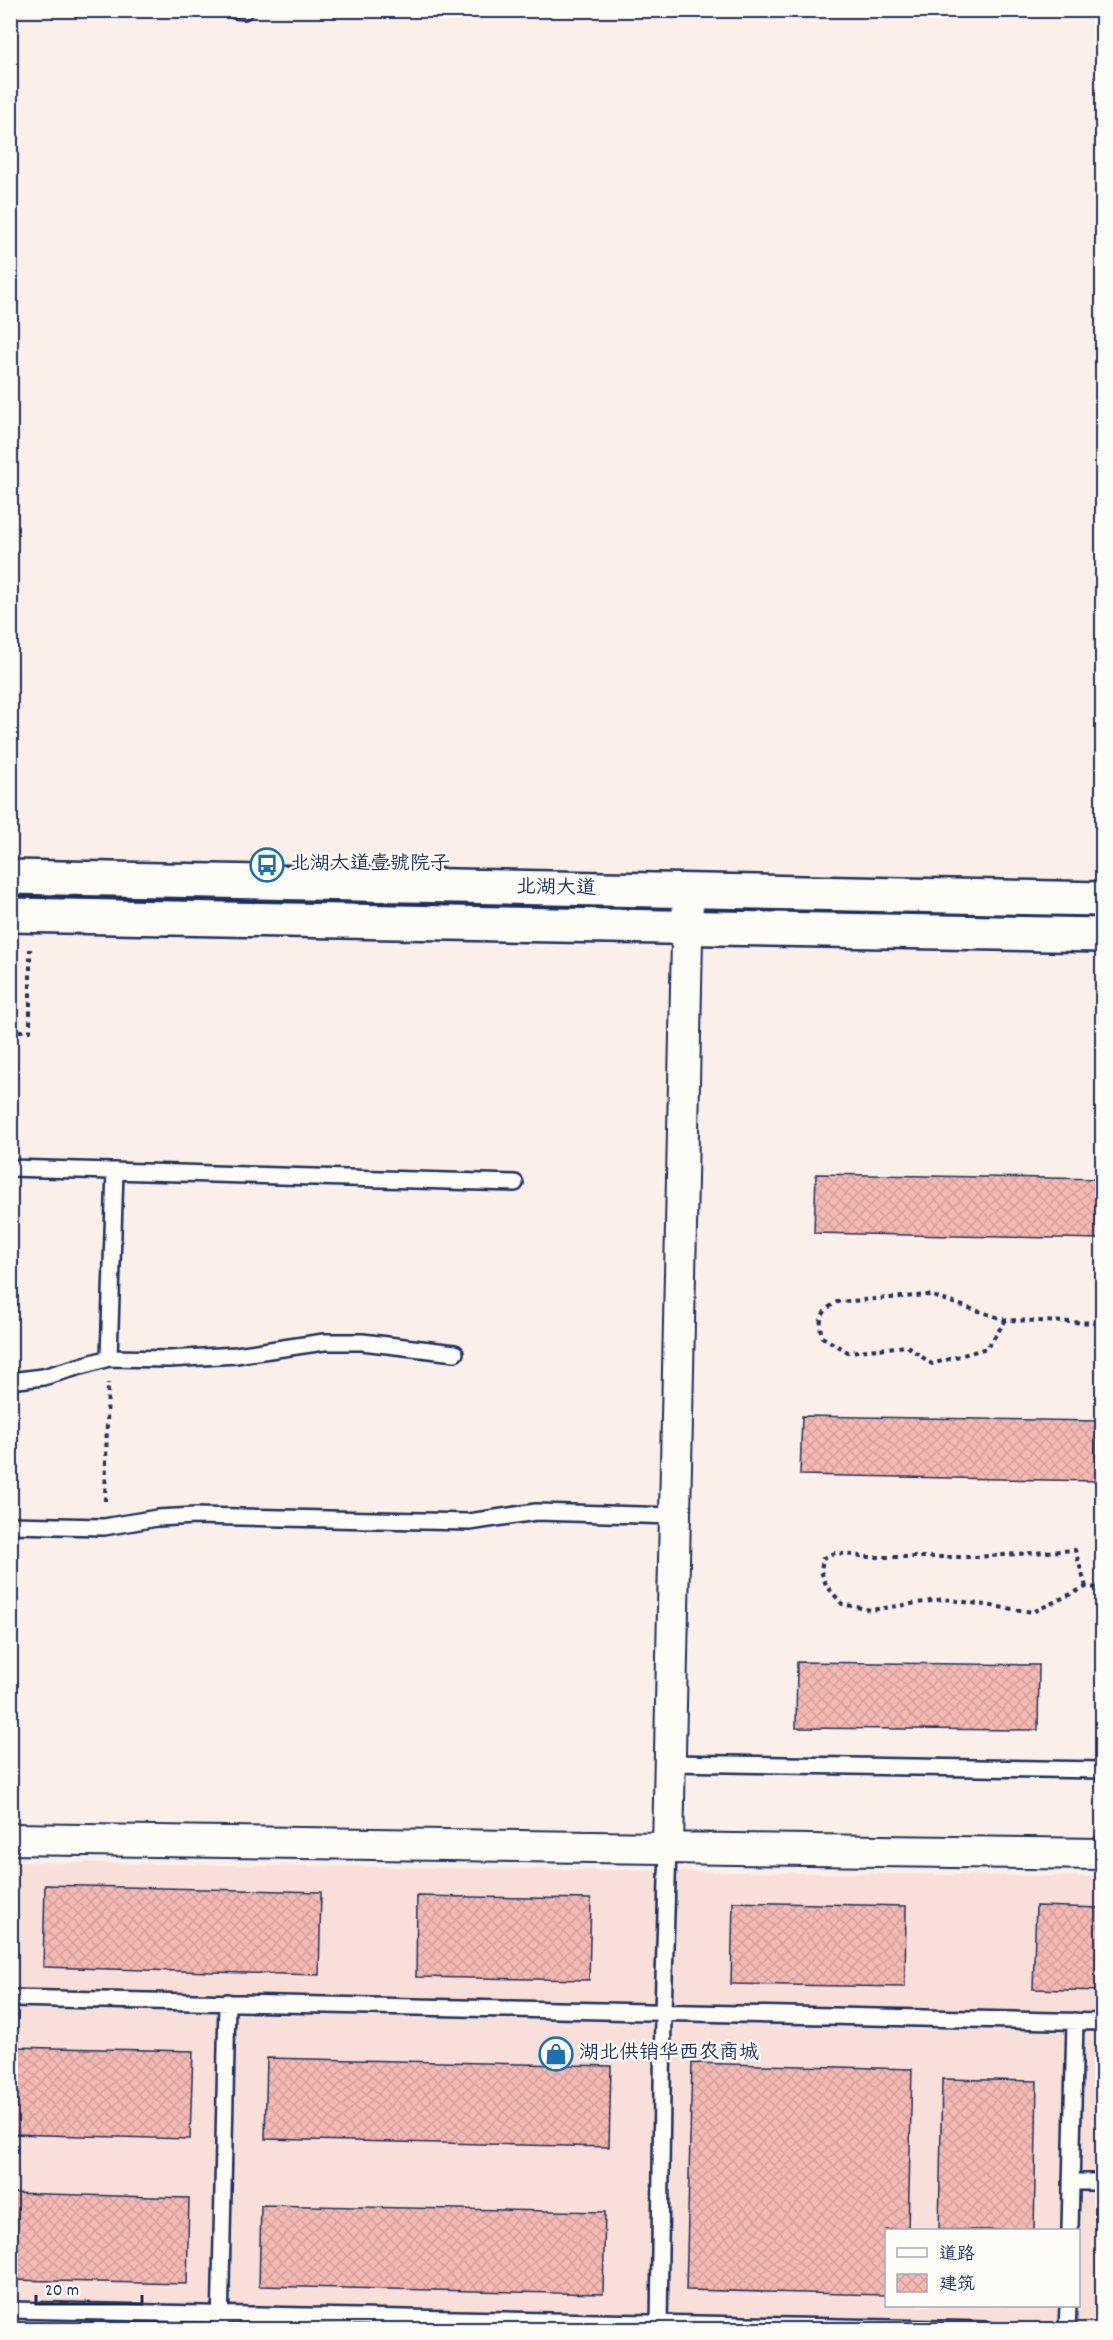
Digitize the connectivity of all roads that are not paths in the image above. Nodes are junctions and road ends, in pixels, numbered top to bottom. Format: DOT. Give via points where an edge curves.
graph roads {
  1 [pos="235,10"];
  2 [pos="244,11"];
  3 [pos="10,878"];
  4 [pos="688,892"];
  5 [pos="1102,899"];
  6 [pos="20,915"];
  7 [pos="687,927"];
  8 [pos="1102,935"];
  9 [pos="10,1168"];
  10 [pos="115,1171"];
  11 [pos="515,1183"];
  12 [pos="455,1353"];
  13 [pos="109,1358"];
  14 [pos="10,1381"];
  15 [pos="675,1516"];
  16 [pos="10,1525"];
  17 [pos="670,1763"];
  18 [pos="1102,1770"];
  19 [pos="10,1839"];
  20 [pos="668,1848"];
  21 [pos="1102,1854"];
  22 [pos="10,1998"];
  23 [pos="228,2002"];
  24 [pos="663,2012"];
  25 [pos="1076,2021"];
  26 [pos="1102,2022"];
  27 [pos="1071,2182"];
  28 [pos="1102,2182"];
  29 [pos="1070,2229"];
  30 [pos="1068,2307"];
  31 [pos="10,2310"];
  32 [pos="221,2322"];
  33 [pos="659,2326"];
  34 [pos="988,2330"];
  35 [pos="1067,2330"];
  1 -- 2 [label="lane"];
  3 -- 4 [label="main road, 北湖大道"];
  4 -- 5 [label="main road, 北湖大道"];
  4 -- 7 [label="street"];
  6 -- 7 [label="main road, 北湖大道"];
  7 -- 8 [label="main road, 北湖大道"];
  7 -- 15 [label="street"];
  9 -- 10 [label="lane"];
  10 -- 11 [label="lane"];
  10 -- 13 [label="lane"];
  12 -- 13 [label="lane" via="362,1342 324,1342 236,1355"];
  13 -- 14 [label="lane" via="43,1377"];
  15 -- 16 [label="lane" via="536,1512 470,1522 195,1515 104,1527"];
  15 -- 17 [label="street"];
  17 -- 18 [label="lane"];
  17 -- 20 [label="street"];
  19 -- 20 [label="street"];
  20 -- 21 [label="street"];
  20 -- 24 [label="lane"];
  22 -- 23 [label="lane"];
  23 -- 24 [label="lane"];
  23 -- 32 [label="lane"];
  24 -- 25 [label="lane"];
  24 -- 33 [label="lane"];
  25 -- 26 [label="lane"];
  25 -- 27 [label="lane"];
  27 -- 28 [label="lane"];
  27 -- 29 [label="lane"];
  30 -- 35 [label="lane"];
  31 -- 32 [label="lane"];
  32 -- 33 [label="lane"];
  33 -- 34 [label="lane"];
}
